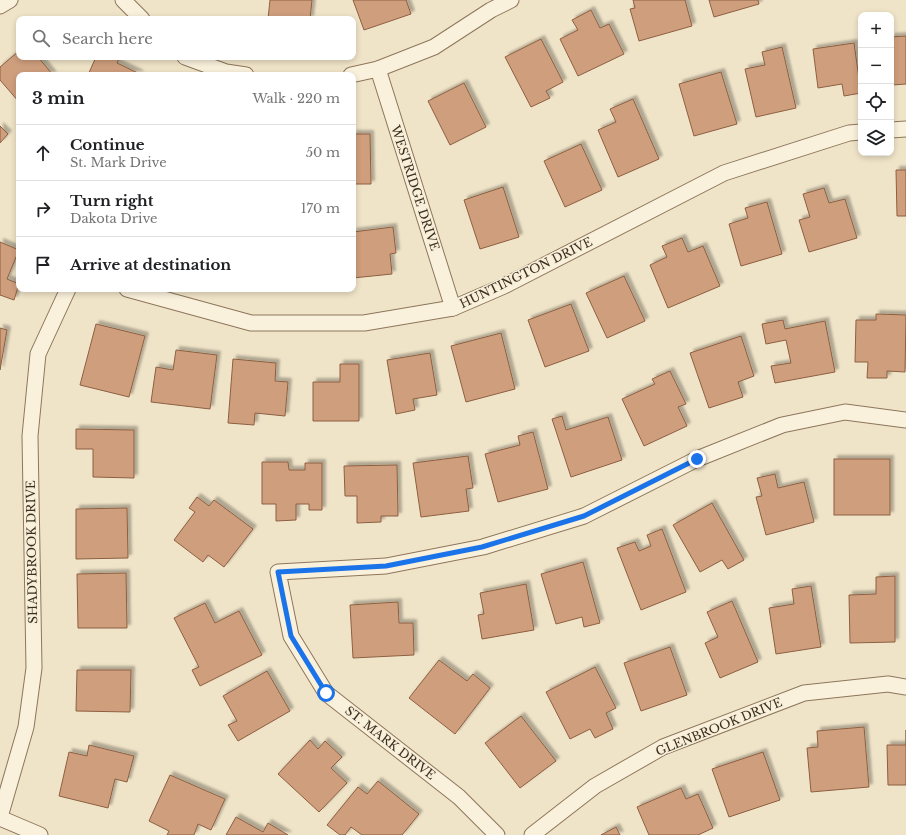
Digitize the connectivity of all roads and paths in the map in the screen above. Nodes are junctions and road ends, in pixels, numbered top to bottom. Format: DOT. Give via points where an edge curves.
graph roads {
  1 [pos="10,0"];
  2 [pos="123,0"];
  3 [pos="511,0"];
  4 [pos="0,6"];
  5 [pos="139,16"];
  6 [pos="193,60"];
  7 [pos="378,69"];
  8 [pos="226,72"];
  9 [pos="356,74"];
  10 [pos="906,129"];
  11 [pos="894,130"];
  12 [pos="858,132"];
  13 [pos="67,292"];
  14 [pos="138,292"];
  15 [pos="453,308"];
  16 [pos="906,420"];
  17 [pos="906,687"];
  18 [pos="0,817"];
  19 [pos="40,835"];
  20 [pos="497,835"];
  21 [pos="532,835"];
  1 -- 4 [label="street"];
  2 -- 5 [label="street"];
  3 -- 7 [label="street" via="434,47"];
  6 -- 8 [label="street"];
  7 -- 9 [label="street"];
  7 -- 15 [label="street, WESTRIDGE DRIVE"];
  10 -- 11 [label="street"];
  12 -- 15 [label="street, HUNTINGTON DRIVE" via="724,173 511,282"];
  13 -- 18 [label="street, SHADYBROOK DRIVE" via="38,354 30,436 34,668 26,727"];
  14 -- 15 [label="street, HUNTINGTON DRIVE" via="251,324 364,323"];
  16 -- 20 [label="street, ST. MARK DRIVE" via="845,412 782,425 697,459 584,516 482,547 386,566 278,572 291,636 326,693 459,797"];
  17 -- 21 [label="street, GLENBROOK DRIVE" via="888,684 804,693 663,747 595,786"];
  18 -- 19 [label="street"];
}
